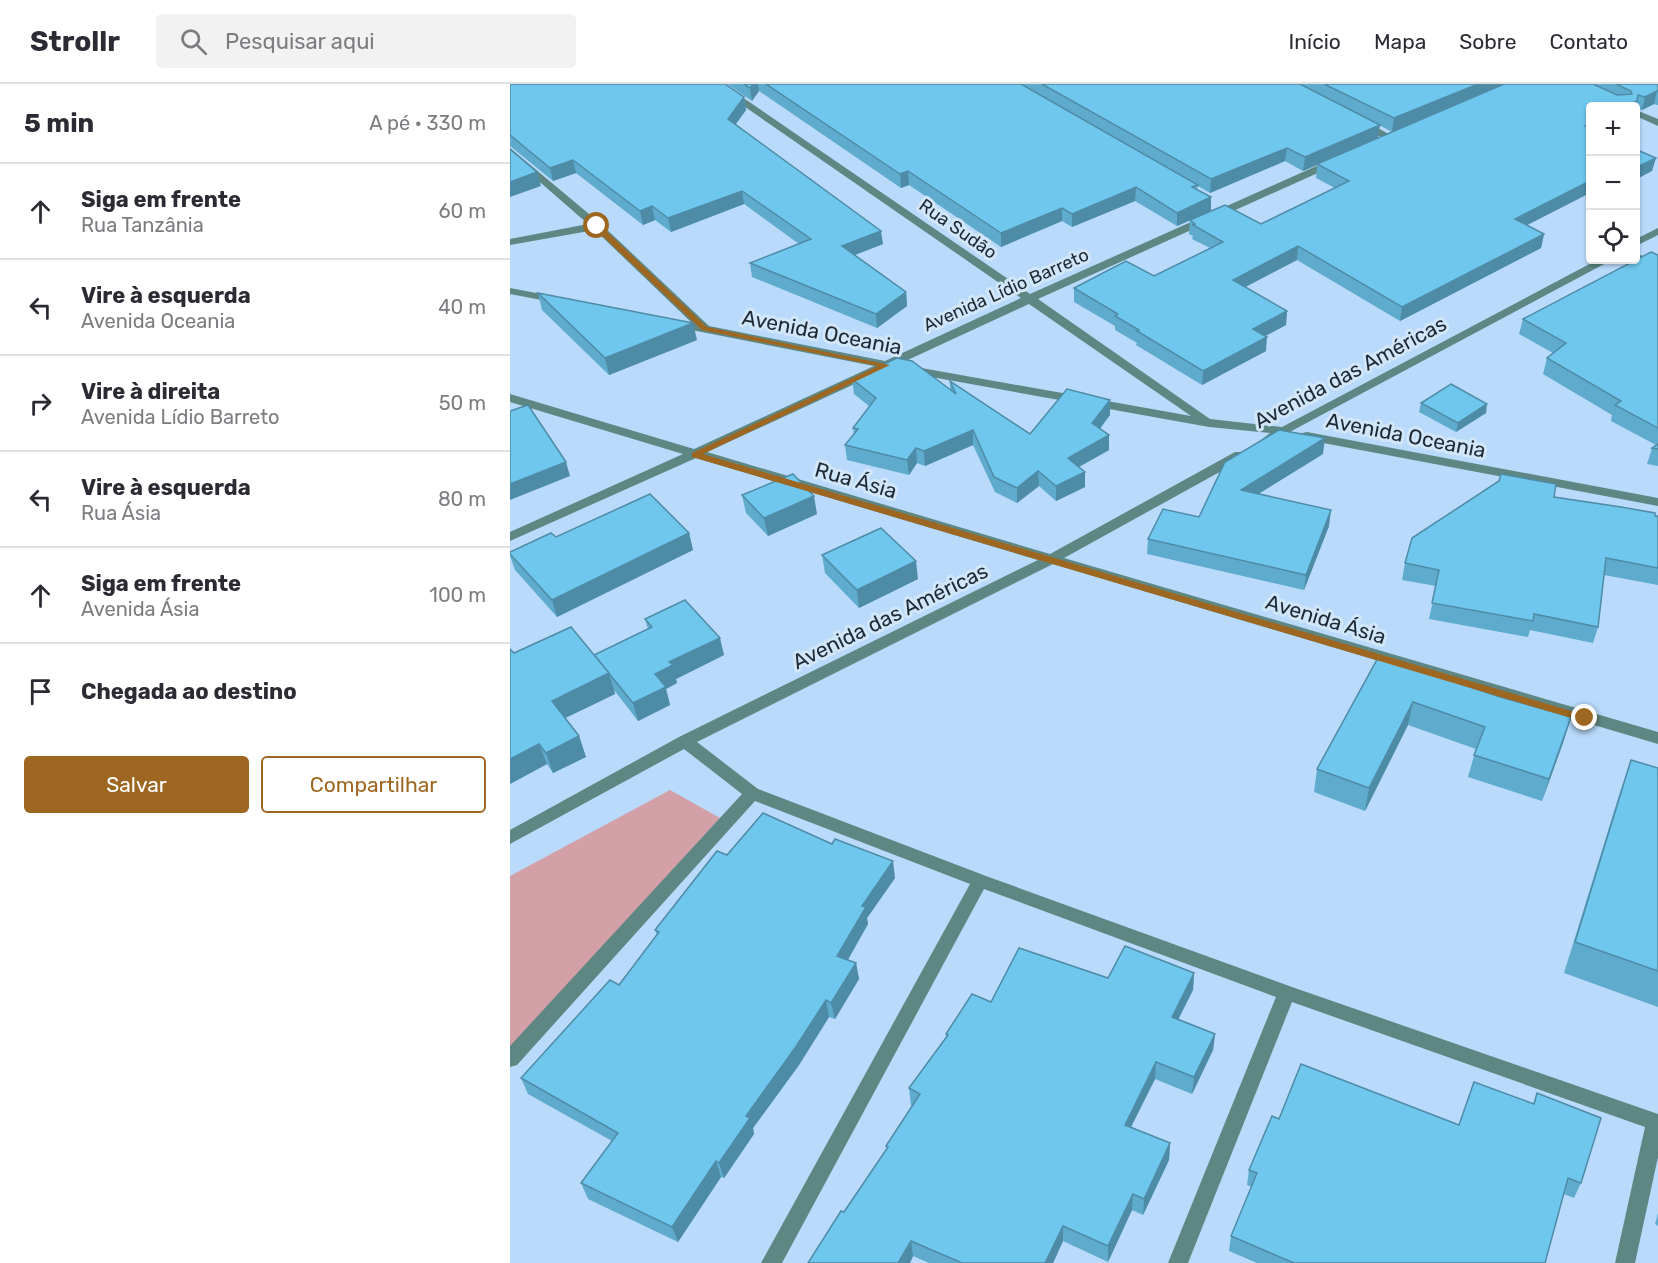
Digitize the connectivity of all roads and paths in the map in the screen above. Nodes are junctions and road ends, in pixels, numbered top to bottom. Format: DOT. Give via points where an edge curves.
graph roads {
  1 [pos="717,84"];
  2 [pos="1640,115"];
  3 [pos="1348,116"];
  4 [pos="1658,123"];
  5 [pos="1391,138"];
  6 [pos="510,151"];
  7 [pos="1347,157"];
  8 [pos="597,226"];
  9 [pos="1658,231"];
  10 [pos="1640,240"];
  11 [pos="510,242"];
  12 [pos="1640,258"];
  13 [pos="1596,264"];
  14 [pos="1658,267"];
  15 [pos="510,291"];
  16 [pos="1028,300"];
  17 [pos="567,302"];
  18 [pos="659,320"];
  19 [pos="705,329"];
  20 [pos="886,365"];
  21 [pos="510,398"];
  22 [pos="1209,423"];
  23 [pos="1283,431"];
  24 [pos="695,455"];
  25 [pos="1658,502"];
  26 [pos="510,537"];
  27 [pos="1052,559"];
  28 [pos="1658,738"];
  29 [pos="686,741"];
  30 [pos="752,794"];
  31 [pos="510,838"];
  32 [pos="980,881"];
  33 [pos="1287,993"];
  34 [pos="510,1059"];
  35 [pos="1657,1122"];
  36 [pos="771,1263"];
  37 [pos="1178,1263"];
  38 [pos="1625,1263"];
  1 -- 16 [label="street, Rua Sudão"];
  2 -- 4 [label="street"];
  3 -- 5 [label="street"];
  6 -- 8 [label="street"];
  7 -- 16 [label="street, Avenida Lídio Barreto" via="1221,206"];
  8 -- 11 [label="street"];
  8 -- 19 [label="street"];
  9 -- 10 [label="street"];
  12 -- 14 [label="street"];
  13 -- 23 [label="street, Avenida das Américas"];
  15 -- 17 [label="street"];
  16 -- 20 [label="street, Avenida Lídio Barreto"];
  16 -- 22 [label="street, Rua Sudão"];
  18 -- 19 [label="street, Avenida Oceania"];
  19 -- 20 [label="street, Avenida Oceania"];
  20 -- 22 [label="street, Avenida Oceania"];
  20 -- 24 [label="street, Avenida Lídio Barreto"];
  21 -- 24 [label="street, Rua Ásia"];
  22 -- 23 [label="street, Avenida Oceania"];
  23 -- 25 [label="street, Avenida Oceania"];
  23 -- 27 [label="street, Avenida das Américas"];
  24 -- 26 [label="street, Avenida Lídio Barreto"];
  24 -- 27 [label="street, Rua Ásia"];
  27 -- 28 [label="street, Avenida Ásia"];
  27 -- 29 [label="street, Avenida das Américas"];
  29 -- 30 [label="street"];
  29 -- 31 [label="street, Avenida das Américas"];
  30 -- 32 [label="street"];
  30 -- 34 [label="street"];
  32 -- 33 [label="street"];
  32 -- 36 [label="street"];
  33 -- 35 [label="street"];
  33 -- 37 [label="street"];
  35 -- 38 [label="street"];
}
